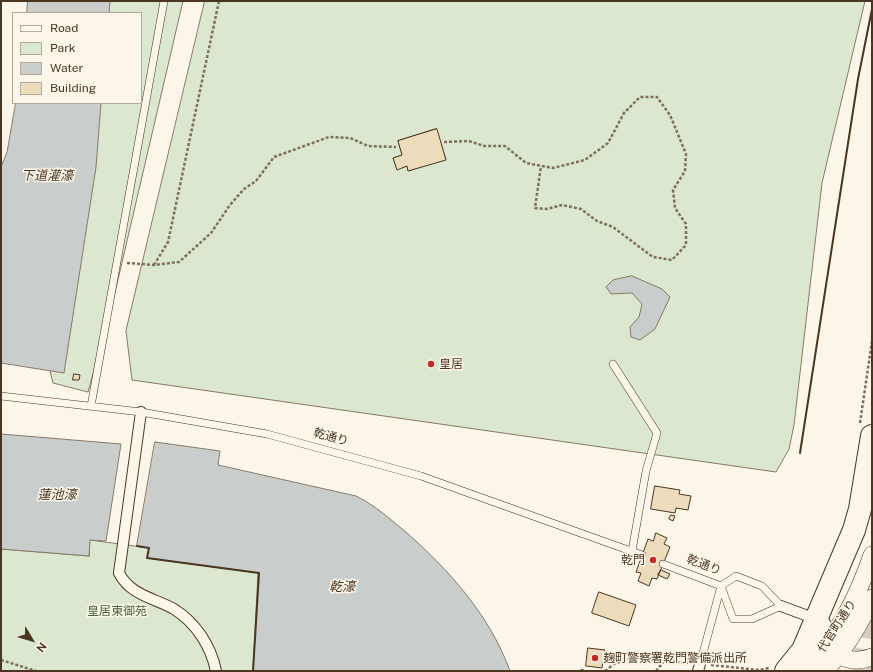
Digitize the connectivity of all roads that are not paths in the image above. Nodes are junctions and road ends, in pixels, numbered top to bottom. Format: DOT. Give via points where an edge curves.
graph roads {
  1 [pos="164,1"];
  2 [pos="613,364"];
  3 [pos="1,396"];
  4 [pos="91,406"];
  5 [pos="141,412"];
  6 [pos="866,431"];
  7 [pos="632,551"];
  8 [pos="642,555"];
  9 [pos="872,555"];
  10 [pos="663,564"];
  11 [pos="721,586"];
  12 [pos="872,598"];
  13 [pos="781,606"];
  14 [pos="816,619"];
  15 [pos="834,649"];
  16 [pos="872,657"];
  17 [pos="700,664"];
  18 [pos="780,668"];
  19 [pos="216,671"];
  20 [pos="804,671"];
  21 [pos="825,671"];
  1 -- 4 [label="lane"];
  2 -- 7 [label="lane" via="657,433 646,471"];
  3 -- 4 [label="lane, 乾通り"];
  4 -- 5 [label="lane, 乾通り"];
  5 -- 7 [label="lane, 乾通り" via="267,434 354,456 421,476"];
  5 -- 19 [label="street" via="119,573 124,584 174,609 195,626 202,636"];
  6 -- 14 [label="highway" via="858,516"];
  7 -- 8 [label="lane, 乾通り"];
  9 -- 15 [label="street, 代官町通り"];
  10 -- 11 [label="lane, 乾通り"];
  11 -- 13 [label="lane, 乾通り" via="736,576 762,586"];
  11 -- 13 [label="lane" via="733,619 752,619"];
  11 -- 17 [label="lane"];
  12 -- 15 [label="street, 代官町通り" via="853,635"];
  13 -- 14 [label="street, 乾通り"];
  14 -- 15 [label="highway"];
  14 -- 18 [label="highway" via="803,650"];
  15 -- 16 [label="street" via="850,660 858,661"];
  15 -- 20 [label="street, 代官町通り"];
  15 -- 21 [label="street, 代官町通り"];
}
